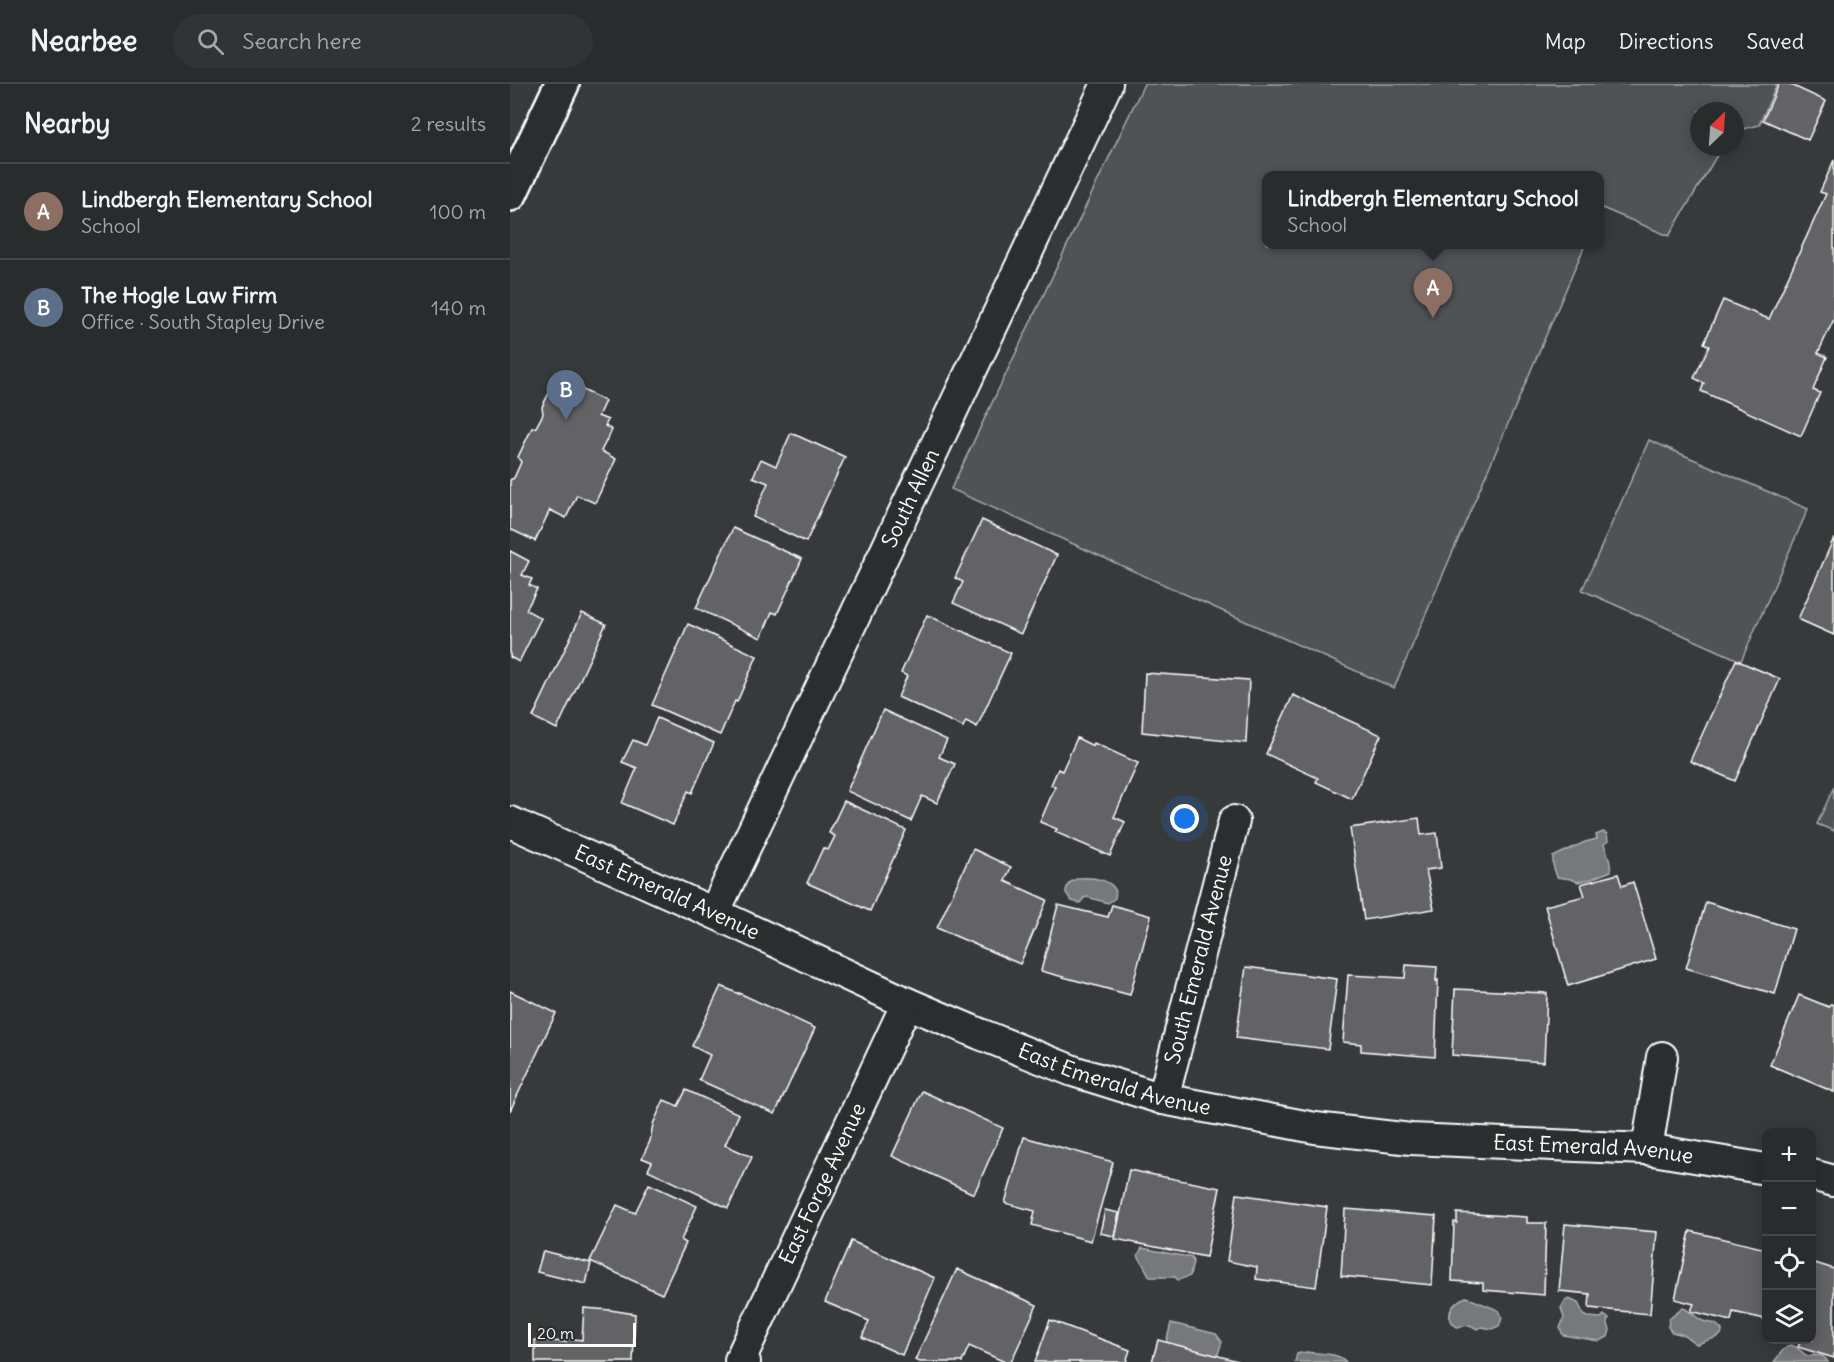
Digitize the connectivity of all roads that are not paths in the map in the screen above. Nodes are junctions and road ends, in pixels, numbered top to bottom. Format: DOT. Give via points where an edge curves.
graph roads {
  1 [pos="562,84"];
  2 [pos="1107,84"];
  3 [pos="510,194"];
  4 [pos="1234,821"];
  5 [pos="510,822"];
  6 [pos="714,913"];
  7 [pos="907,1003"];
  8 [pos="1662,1057"];
  9 [pos="1163,1099"];
  10 [pos="1647,1149"];
  11 [pos="1762,1167"];
  12 [pos="1816,1176"];
  13 [pos="1834,1181"];
  14 [pos="745,1362"];
  1 -- 3 [label="main road"];
  2 -- 6 [label="street, South Allen"];
  4 -- 9 [label="street, South Emerald Avenue"];
  5 -- 6 [label="street, East Emerald Avenue"];
  6 -- 7 [label="street, East Emerald Avenue"];
  7 -- 9 [label="street, East Emerald Avenue" via="1073,1071"];
  7 -- 14 [label="street, East Forge Avenue" via="740,1360"];
  8 -- 10 [label="street"];
  9 -- 10 [label="street, East Emerald Avenue" via="1316,1128 1400,1138"];
  10 -- 11 [label="street, East Emerald Avenue"];
  12 -- 13 [label="street"];
}
